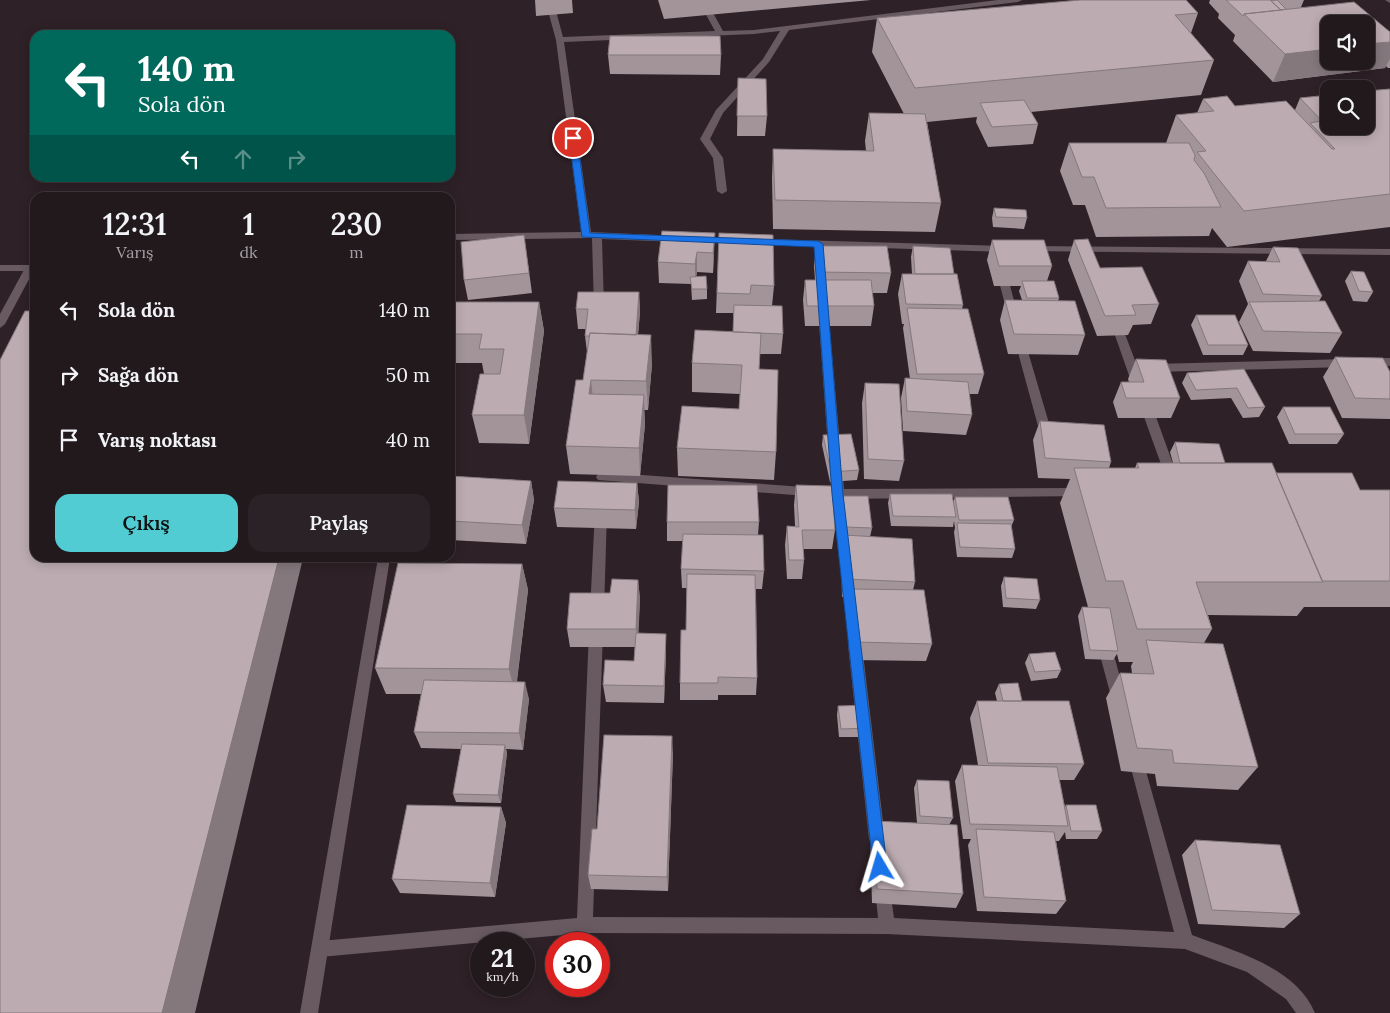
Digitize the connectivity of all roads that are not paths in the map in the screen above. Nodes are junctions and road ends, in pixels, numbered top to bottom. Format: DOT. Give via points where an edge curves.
graph roads {
  1 [pos="549,0"];
  2 [pos="702,0"];
  3 [pos="1018,0"];
  4 [pos="786,28"];
  5 [pos="720,33"];
  6 [pos="560,40"];
  7 [pos="722,191"];
  8 [pos="591,236"];
  9 [pos="455,237"];
  10 [pos="693,239"];
  11 [pos="751,242"];
  12 [pos="995,249"];
  13 [pos="1390,252"];
  14 [pos="0,268"];
  15 [pos="30,268"];
  16 [pos="30,272"];
  17 [pos="822,292"];
  18 [pos="1113,314"];
  19 [pos="599,323"];
  20 [pos="0,324"];
  21 [pos="1390,362"];
  22 [pos="1132,368"];
  23 [pos="1049,446"];
  24 [pos="1175,486"];
  25 [pos="1091,493"];
  26 [pos="838,494"];
  27 [pos="383,562"];
  28 [pos="846,572"];
  29 [pos="1099,626"];
  30 [pos="853,631"];
  31 [pos="1122,712"];
  32 [pos="1130,741"];
  33 [pos="879,857"];
  34 [pos="881,877"];
  35 [pos="585,925"];
  36 [pos="887,926"];
  37 [pos="1185,941"];
  38 [pos="320,949"];
  39 [pos="310,1013"];
  40 [pos="1306,1013"];
  1 -- 6 [label="street"];
  2 -- 5 [label="street"];
  3 -- 4 [label="street"];
  4 -- 5 [label="street"];
  4 -- 7 [label="street" via="766,60 718,112 705,139 718,158"];
  5 -- 6 [label="street"];
  6 -- 8 [label="street"];
  8 -- 9 [label="street"];
  8 -- 10 [label="street"];
  8 -- 19 [label="street"];
  11 -- 12 [label="street" via="819,249"];
  12 -- 13 [label="street" via="1091,254"];
  12 -- 23 [label="street"];
  14 -- 15 [label="street"];
  16 -- 20 [label="street"];
  17 -- 26 [label="street"];
  18 -- 22 [label="street"];
  21 -- 22 [label="street"];
  22 -- 24 [label="street"];
  25 -- 26 [label="street"];
  26 -- 28 [label="street"];
  26 -- 35 [label="street" via="602,482"];
  27 -- 38 [label="street"];
  29 -- 31 [label="street"];
  30 -- 33 [label="street"];
  32 -- 37 [label="street"];
  34 -- 36 [label="street"];
  35 -- 36 [label="street"];
  35 -- 38 [label="street"];
  36 -- 37 [label="street"];
  37 -- 40 [label="street" via="1252,966 1292,994"];
  38 -- 39 [label="street"];
}
